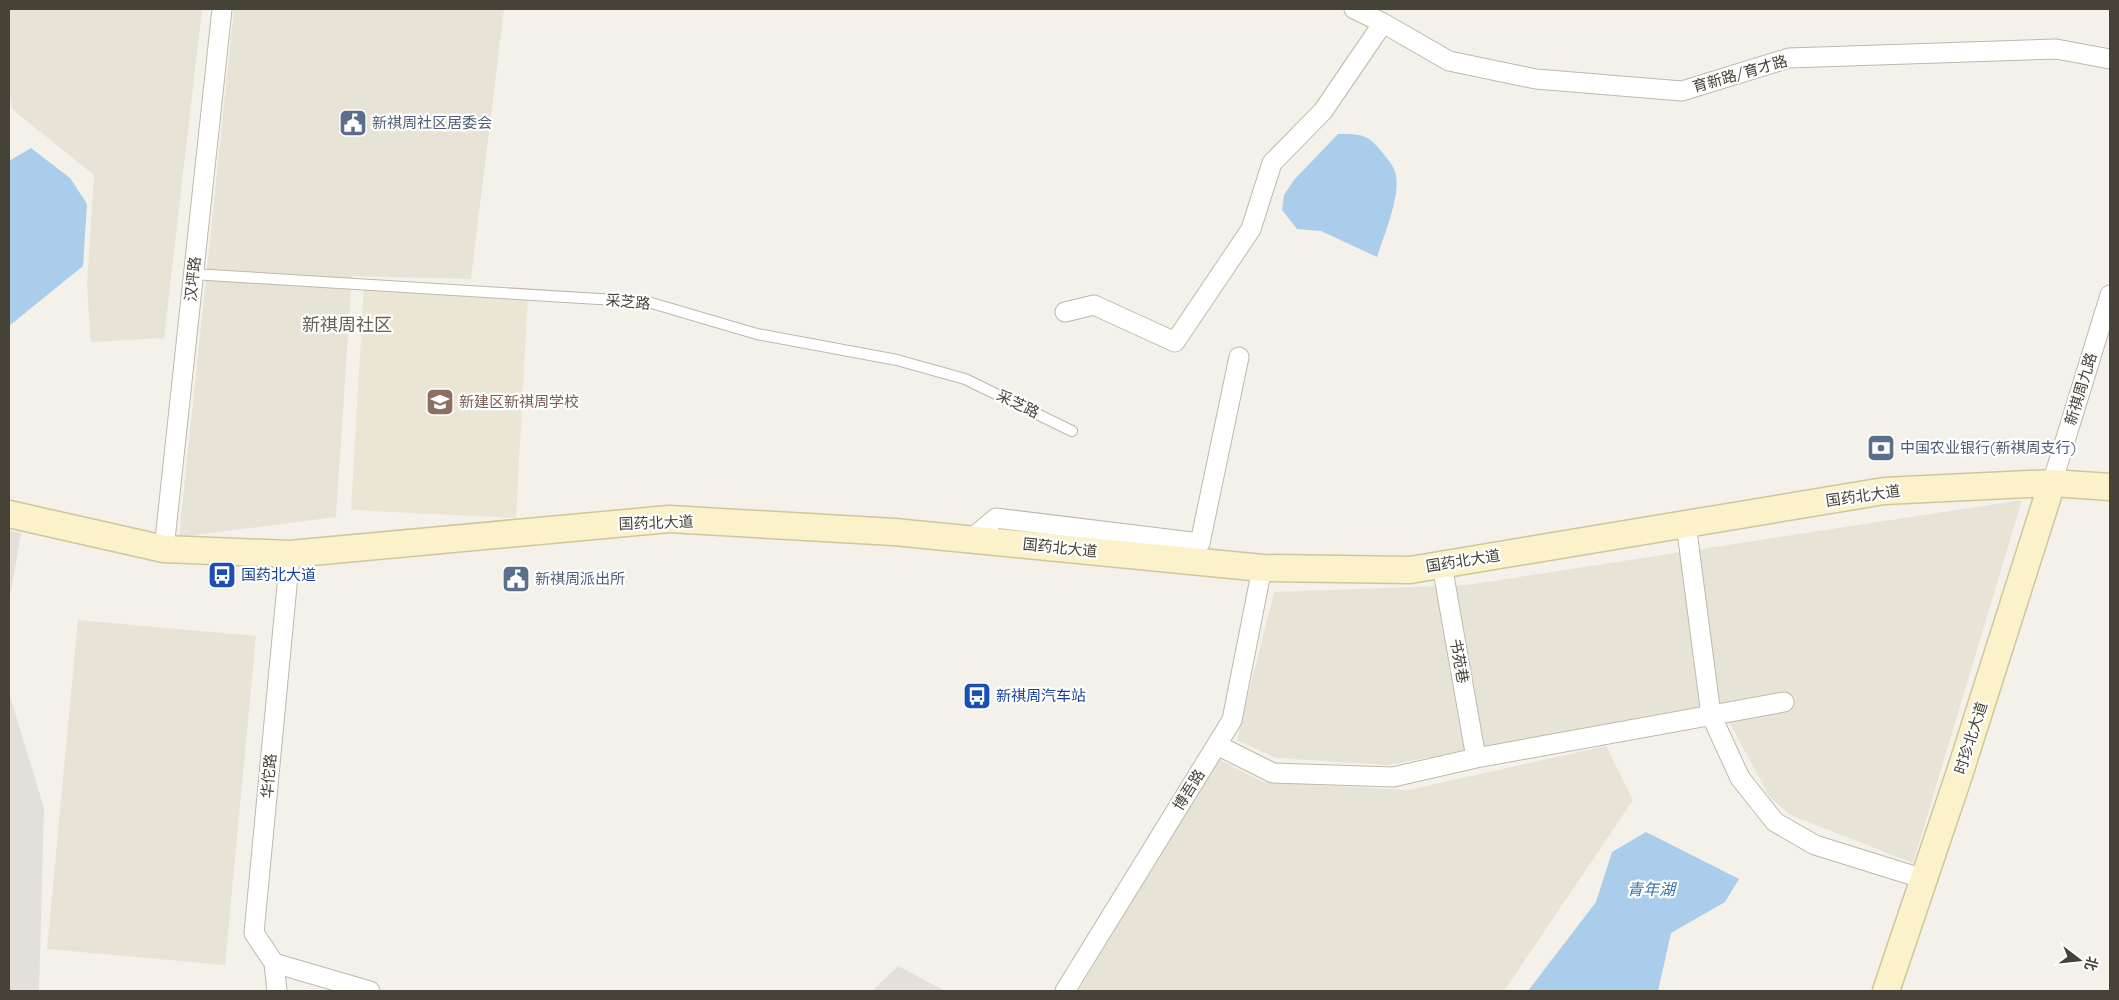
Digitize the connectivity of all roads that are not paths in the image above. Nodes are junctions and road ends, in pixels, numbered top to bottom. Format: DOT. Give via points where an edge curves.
graph roads {
  1 [pos="222,9"];
  2 [pos="1354,9"];
  3 [pos="1383,23"];
  4 [pos="2110,59"];
  5 [pos="194,274"];
  6 [pos="2110,295"];
  7 [pos="1065,312"];
  8 [pos="1238,357"];
  9 [pos="1072,431"];
  10 [pos="2052,483"];
  11 [pos="2110,487"];
  12 [pos="9,514"];
  13 [pos="1686,524"];
  14 [pos="971,539"];
  15 [pos="164,549"];
  16 [pos="290,554"];
  17 [pos="1442,565"];
  18 [pos="1262,568"];
  19 [pos="1784,702"];
  20 [pos="1711,715"];
  21 [pos="1217,745"];
  22 [pos="1476,758"];
  23 [pos="1924,879"];
  24 [pos="274,963"];
  25 [pos="277,991"];
  26 [pos="370,991"];
  27 [pos="1065,991"];
  28 [pos="1886,991"];
  1 -- 5 [label="street, 汉坪路"];
  2 -- 3 [label="street, 育新路/育才路"];
  3 -- 4 [label="street, 育新路/育才路" via="1449,61 1536,79 1682,91 1789,58 2056,49"];
  3 -- 7 [label="street" via="1323,111 1272,164 1251,229 1175,342 1094,305"];
  5 -- 9 [label="lane, 采芝路" via="648,302 757,334 898,360 965,379"];
  5 -- 15 [label="street, 汉坪路"];
  6 -- 10 [label="street, 新祺周九路"];
  8 -- 14 [label="street" via="1200,543 996,518"];
  10 -- 11 [label="main road, 国药北大道"];
  10 -- 13 [label="main road, 国药北大道" via="1884,490"];
  10 -- 23 [label="main road, 时珍北大道"];
  12 -- 15 [label="main road, 国药北大道"];
  13 -- 17 [label="main road, 国药北大道"];
  13 -- 20 [label="street"];
  14 -- 16 [label="main road, 国药北大道" via="669,519"];
  14 -- 18 [label="main road, 国药北大道"];
  15 -- 16 [label="main road, 国药北大道"];
  16 -- 24 [label="street, 华佗路" via="254,933"];
  17 -- 18 [label="main road, 国药北大道" via="1410,570"];
  17 -- 22 [label="street, 书苑巷"];
  18 -- 21 [label="street, 博吾路" via="1232,720"];
  19 -- 20 [label="street"];
  20 -- 22 [label="street"];
  20 -- 23 [label="street" via="1740,778 1775,822 1815,845"];
  21 -- 22 [label="street" via="1272,773 1393,777"];
  21 -- 27 [label="street, 博吾路"];
  23 -- 28 [label="main road, 时珍北大道"];
  24 -- 25 [label="street, 华佗路"];
  24 -- 26 [label="street"];
}
